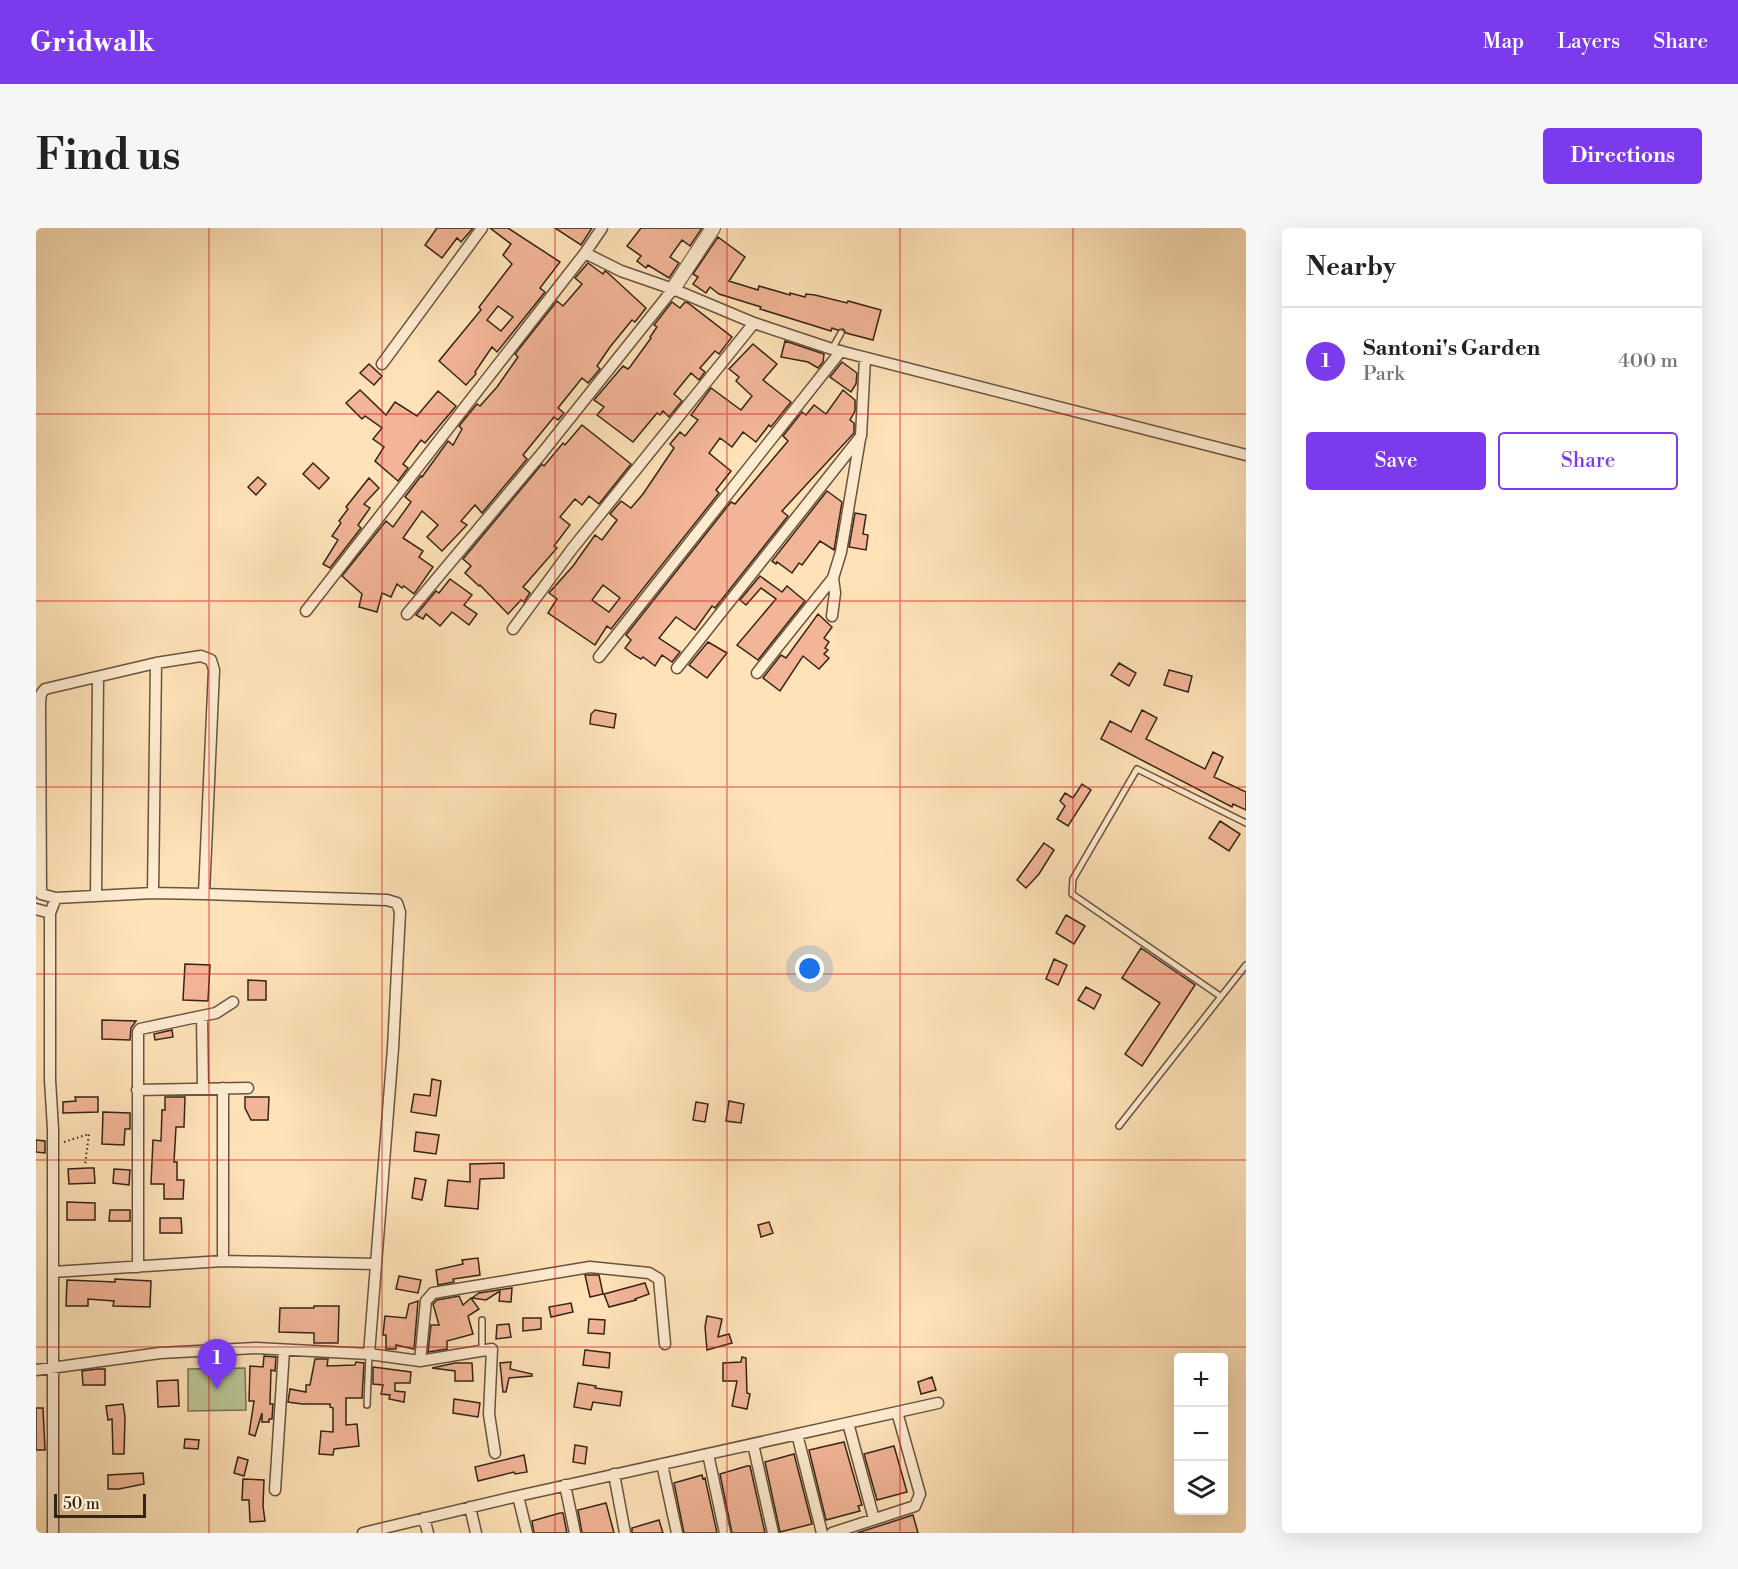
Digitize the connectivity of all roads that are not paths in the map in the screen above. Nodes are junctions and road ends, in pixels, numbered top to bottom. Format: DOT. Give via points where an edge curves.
graph roads {
  1 [pos="482,228"];
  2 [pos="602,228"];
  3 [pos="713,228"];
  4 [pos="585,253"];
  5 [pos="673,289"];
  6 [pos="754,323"];
  7 [pos="841,333"];
  8 [pos="836,350"];
  9 [pos="865,357"];
  10 [pos="382,364"];
  11 [pos="861,436"];
  12 [pos="1246,455"];
  13 [pos="833,578"];
  14 [pos="306,611"];
  15 [pos="407,614"];
  16 [pos="832,616"];
  17 [pos="513,629"];
  18 [pos="599,657"];
  19 [pos="156,663"];
  20 [pos="676,668"];
  21 [pos="757,673"];
  22 [pos="98,677"];
  23 [pos="1246,823"];
  24 [pos="153,893"];
  25 [pos="204,894"];
  26 [pos="96,896"];
  27 [pos="56,898"];
  28 [pos="36,909"];
  29 [pos="50,913"];
  30 [pos="1246,965"];
  31 [pos="1220,996"];
  32 [pos="233,1002"];
  33 [pos="202,1016"];
  34 [pos="203,1088"];
  35 [pos="223,1088"];
  36 [pos="248,1088"];
  37 [pos="137,1090"];
  38 [pos="1119,1126"];
  39 [pos="224,1261"];
  40 [pos="376,1264"];
  41 [pos="138,1267"];
  42 [pos="53,1272"];
  43 [pos="482,1320"];
  44 [pos="665,1344"];
  45 [pos="284,1350"];
  46 [pos="482,1350"];
  47 [pos="369,1354"];
  48 [pos="420,1361"];
  49 [pos="53,1368"];
  50 [pos="36,1370"];
  51 [pos="939,1403"];
  52 [pos="367,1405"];
  53 [pos="897,1412"];
  54 [pos="848,1423"];
  55 [pos="797,1434"];
  56 [pos="753,1444"];
  57 [pos="495,1453"];
  58 [pos="708,1454"];
  59 [pos="662,1464"];
  60 [pos="614,1474"];
  61 [pos="565,1485"];
  62 [pos="274,1490"];
  63 [pos="518,1496"];
  64 [pos="470,1507"];
  65 [pos="424,1518"];
  66 [pos="874,1519"];
  67 [pos="379,1531"];
  68 [pos="53,1533"];
  69 [pos="363,1533"];
  70 [pos="428,1533"];
  71 [pos="476,1533"];
  72 [pos="527,1533"];
  73 [pos="575,1533"];
  74 [pos="625,1533"];
  75 [pos="677,1533"];
  76 [pos="725,1533"];
  77 [pos="773,1533"];
  78 [pos="822,1533"];
  79 [pos="832,1533"];
  1 -- 10 [label="street"];
  2 -- 4 [label="street"];
  3 -- 5 [label="street"];
  4 -- 5 [label="street" via="621,271"];
  4 -- 14 [label="street"];
  5 -- 6 [label="street"];
  5 -- 15 [label="street"];
  6 -- 8 [label="street"];
  6 -- 17 [label="street" via="572,549"];
  7 -- 8 [label="lane"];
  8 -- 9 [label="street"];
  8 -- 18 [label="street"];
  9 -- 11 [label="street"];
  9 -- 12 [label="street"];
  11 -- 13 [label="street"];
  11 -- 20 [label="street"];
  13 -- 16 [label="street"];
  13 -- 21 [label="street"];
  19 -- 22 [label="street"];
  19 -- 24 [label="street"];
  19 -- 25 [label="street" via="201,656 211,660 214,670"];
  22 -- 26 [label="street"];
  22 -- 27 [label="street" via="45,688 41,694 40,891"];
  23 -- 31 [label="lane" via="1137,769 1073,879 1072,894"];
  24 -- 25 [label="street"];
  24 -- 26 [label="street"];
  25 -- 40 [label="street" via="397,903 400,945"];
  26 -- 27 [label="street"];
  27 -- 29 [label="street"];
  28 -- 29 [label="street"];
  29 -- 42 [label="street"];
  30 -- 31 [label="lane"];
  31 -- 38 [label="lane"];
  32 -- 33 [label="street" via="216,1013"];
  33 -- 34 [label="street"];
  33 -- 37 [label="street" via="139,1030"];
  34 -- 35 [label="street"];
  34 -- 37 [label="street"];
  35 -- 36 [label="street"];
  35 -- 39 [label="street"];
  37 -- 41 [label="street"];
  39 -- 40 [label="street"];
  39 -- 41 [label="street"];
  40 -- 47 [label="street"];
  41 -- 42 [label="street"];
  42 -- 49 [label="street"];
  43 -- 46 [label="lane"];
  44 -- 48 [label="street" via="659,1279 649,1273 590,1267 433,1293 426,1301"];
  45 -- 47 [label="street"];
  45 -- 49 [label="street" via="160,1353"];
  45 -- 62 [label="street"];
  46 -- 48 [label="street"];
  46 -- 57 [label="street" via="492,1349 489,1414"];
  47 -- 48 [label="street"];
  47 -- 52 [label="lane"];
  49 -- 50 [label="street"];
  49 -- 68 [label="street"];
  51 -- 53 [label="street"];
  53 -- 54 [label="street"];
  53 -- 66 [label="street" via="920,1494 915,1506"];
  54 -- 55 [label="street"];
  54 -- 66 [label="street"];
  55 -- 56 [label="street"];
  55 -- 78 [label="street"];
  56 -- 58 [label="street"];
  56 -- 77 [label="street"];
  58 -- 59 [label="street"];
  58 -- 76 [label="street"];
  59 -- 60 [label="street"];
  59 -- 75 [label="street"];
  60 -- 61 [label="street"];
  60 -- 74 [label="street"];
  61 -- 63 [label="street"];
  61 -- 73 [label="street"];
  63 -- 64 [label="street"];
  63 -- 72 [label="street"];
  64 -- 65 [label="street"];
  64 -- 71 [label="street"];
  65 -- 67 [label="street"];
  65 -- 70 [label="street"];
  66 -- 79 [label="street"];
  67 -- 69 [label="street"];
}
